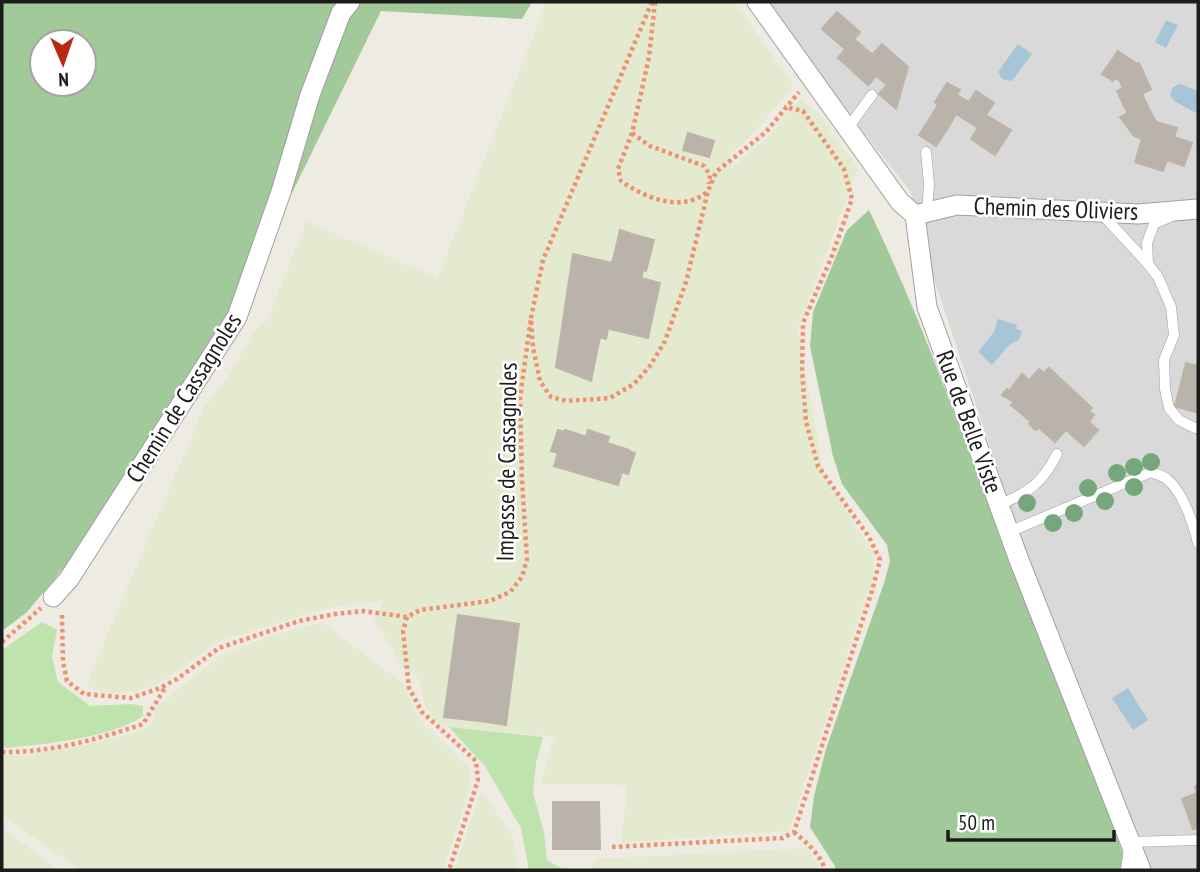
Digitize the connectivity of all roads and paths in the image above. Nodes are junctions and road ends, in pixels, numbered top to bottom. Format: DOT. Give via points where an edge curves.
graph roads {
  1 [pos="350,2"];
  2 [pos="654,2"];
  3 [pos="757,2"];
  4 [pos="813,82"];
  5 [pos="872,95"];
  6 [pos="784,107"];
  7 [pos="847,129"];
  8 [pos="632,133"];
  9 [pos="926,152"];
  10 [pos="708,191"];
  11 [pos="1191,210"];
  12 [pos="1099,212"];
  13 [pos="921,214"];
  14 [pos="1149,265"];
  15 [pos="531,318"];
  16 [pos="1195,428"];
  17 [pos="1057,454"];
  18 [pos="999,505"];
  19 [pos="1009,532"];
  20 [pos="1198,543"];
  21 [pos="52,597"];
  22 [pos="407,617"];
  23 [pos="2,642"];
  24 [pos="166,685"];
  25 [pos="2,752"];
  26 [pos="794,832"];
  27 [pos="1198,840"];
  28 [pos="1130,842"];
  29 [pos="612,847"];
  30 [pos="449,870"];
  31 [pos="825,870"];
  32 [pos="1126,870"];
  33 [pos="1141,870"];
  1 -- 21 [label="street, Chemin de Cassagnoles" via="341,13 310,95 237,317 69,579"];
  2 -- 8 [label="path, Impasse de Cassagnoles" via="649,57"];
  2 -- 15 [label="path, Impasse de Cassagnoles" via="543,260"];
  3 -- 4 [label="street"];
  4 -- 6 [label="path, Impasse de Cassagnoles"];
  4 -- 7 [label="street"];
  5 -- 7 [label="lane"];
  6 -- 10 [label="path, Impasse de Cassagnoles" via="766,132 716,172"];
  6 -- 26 [label="path" via="803,111 844,169 852,199 803,323 802,371 807,422 818,466 880,560"];
  7 -- 13 [label="street" via="900,202"];
  8 -- 10 [label="path" via="650,146 704,166"];
  8 -- 10 [label="path, Impasse de Cassagnoles" via="618,169 621,181 637,192 676,202 699,198"];
  9 -- 13 [label="lane" via="929,184"];
  10 -- 15 [label="path, Impasse de Cassagnoles" via="686,282 665,341 634,384 610,398 567,401 551,397 540,381"];
  11 -- 12 [label="street, Chemin des Oliviers"];
  11 -- 14 [label="lane" via="1154,224 1147,243"];
  12 -- 13 [label="street, Chemin des Oliviers" via="957,205"];
  12 -- 14 [label="lane"];
  13 -- 18 [label="street, Rue de Belle Viste" via="927,307"];
  14 -- 16 [label="lane" via="1171,307 1174,335 1164,360 1169,408"];
  15 -- 22 [label="path, Impasse de Cassagnoles" via="520,398 527,559 522,577 510,592 490,601 420,610"];
  17 -- 18 [label="lane" via="1032,487"];
  18 -- 19 [label="street, Rue de Belle Viste"];
  19 -- 20 [label="lane" via="1151,472 1166,478 1178,495 1191,517"];
  19 -- 28 [label="street, Rue de Belle Viste"];
  21 -- 23 [label="path"];
  21 -- 24 [label="path" via="63,619 67,681 84,694 131,698"];
  22 -- 24 [label="path, Impasse de Cassagnoles" via="363,611 299,621 219,648"];
  22 -- 30 [label="path" via="403,631 409,688 422,712 476,761 478,780"];
  24 -- 25 [label="path, Impasse de Cassagnoles" via="144,724 54,747"];
  26 -- 29 [label="path" via="783,838"];
  26 -- 31 [label="path"];
  27 -- 28 [label="lane"];
  28 -- 32 [label="lane"];
  28 -- 33 [label="street, Rue de Belle Viste"];
}
